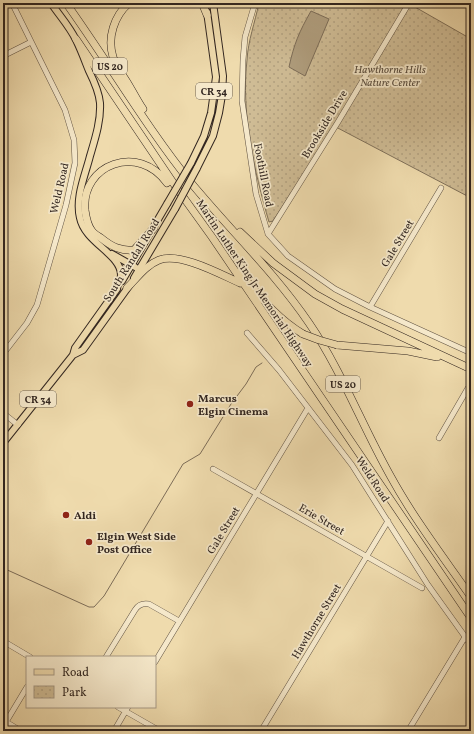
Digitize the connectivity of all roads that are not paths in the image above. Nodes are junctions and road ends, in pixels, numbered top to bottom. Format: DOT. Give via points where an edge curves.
graph roads {
  1 [pos="12,3"];
  2 [pos="51,3"];
  3 [pos="66,3"];
  4 [pos="129,3"];
  5 [pos="204,3"];
  6 [pos="213,3"];
  7 [pos="255,3"];
  8 [pos="409,3"];
  9 [pos="207,15"];
  10 [pos="76,39"];
  11 [pos="31,42"];
  12 [pos="3,56"];
  13 [pos="152,131"];
  14 [pos="193,185"];
  15 [pos="442,188"];
  16 [pos="154,228"];
  17 [pos="268,234"];
  18 [pos="212,237"];
  19 [pos="98,246"];
  20 [pos="132,265"];
  21 [pos="139,270"];
  22 [pos="240,283"];
  23 [pos="127,288"];
  24 [pos="115,292"];
  25 [pos="252,299"];
  26 [pos="370,307"];
  27 [pos="247,333"];
  28 [pos="471,353"];
  29 [pos="3,354"];
  30 [pos="73,355"];
  31 [pos="471,369"];
  32 [pos="471,387"];
  33 [pos="308,408"];
  34 [pos="3,413"];
  35 [pos="18,425"];
  36 [pos="439,438"];
  37 [pos="3,443"];
  38 [pos="213,469"];
  39 [pos="257,493"];
  40 [pos="388,521"];
  41 [pos="366,556"];
  42 [pos="422,588"];
  43 [pos="471,597"];
  44 [pos="471,618"];
  45 [pos="179,621"];
  46 [pos="465,637"];
  47 [pos="3,642"];
  48 [pos="471,645"];
  49 [pos="28,656"];
  50 [pos="107,656"];
  51 [pos="156,660"];
  52 [pos="26,689"];
  53 [pos="127,709"];
  54 [pos="6,722"];
  55 [pos="3,727"];
  56 [pos="21,731"];
  57 [pos="114,731"];
  58 [pos="160,731"];
  59 [pos="261,731"];
  60 [pos="408,731"];
  1 -- 11 [label="street, Weld Road"];
  2 -- 10 [label="main road, US 20"];
  3 -- 13 [label="highway, US 20"];
  4 -- 13 [label="highway" via="120,13 112,33 113,56 147,116"];
  5 -- 9 [label="highway"];
  6 -- 21 [label="main road, South Randall Road / CR 34, bridge" via="223,76 222,95 213,136 175,209"];
  7 -- 17 [label="street, Foothill Road" via="242,67 242,101 256,194"];
  8 -- 17 [label="street, Brookside Drive"];
  9 -- 16 [label="main road, South Randall Road / CR 34, bridge" via="216,77 211,113 204,136 191,163"];
  10 -- 18 [label="highway, Martin Luther King Jr Memorial Highway / US 20"];
  10 -- 19 [label="main road" via="100,102 99,121 79,195 78,209 80,220"];
  11 -- 12 [label="street"];
  11 -- 29 [label="street, Weld Road" via="70,123 75,146 75,163 66,205 37,306"];
  13 -- 14 [label="highway, Martin Luther King Jr Memorial Highway / US 20"];
  14 -- 31 [label="highway" via="273,264 315,294"];
  14 -- 43 [label="highway, Martin Luther King Jr Memorial Highway / US 20" via="276,277 310,324 391,478"];
  15 -- 26 [label="street, Gale Street"];
  16 -- 20 [label="main road, South Randall Road / CR 34"];
  16 -- 22 [label="highway" via="134,250 124,251 107,244 92,231 86,218 87,192 92,182 110,166 123,162 136,162 152,168 164,178"];
  17 -- 26 [label="street, Foothill Road" via="282,251 298,264"];
  18 -- 25 [label="highway, Martin Luther King Jr Memorial Highway / US 20"];
  18 -- 31 [label="highway, bridge" via="266,305 303,334 336,345 408,351 443,358"];
  19 -- 20 [label="main road"];
  19 -- 24 [label="main road" via="117,262 120,269 121,276"];
  20 -- 21 [label="main road"];
  20 -- 24 [label="main road, South Randall Road / CR 34"];
  21 -- 23 [label="main road, South Randall Road / CR 34"];
  22 -- 23 [label="highway" via="187,260 170,258 160,259 146,267"];
  22 -- 25 [label="highway"];
  23 -- 30 [label="main road, South Randall Road / CR 34" via="82,350"];
  24 -- 30 [label="main road, South Randall Road / CR 34" via="75,348"];
  25 -- 44 [label="highway, Martin Luther King Jr Memorial Highway / US 20"];
  26 -- 28 [label="street, Foothill Road"];
  27 -- 33 [label="street, Weld Road"];
  30 -- 35 [label="main road, South Randall Road / CR 34"];
  32 -- 36 [label="street" via="468,388"];
  33 -- 39 [label="street, Gale Street"];
  33 -- 40 [label="street, Weld Road" via="352,464"];
  34 -- 35 [label="street"];
  35 -- 37 [label="main road, South Randall Road / CR 34"];
  38 -- 39 [label="street, Erie Street"];
  39 -- 41 [label="street, Erie Street"];
  39 -- 45 [label="street, Gale Street"];
  40 -- 41 [label="street, Hawthorne Street"];
  40 -- 46 [label="street, Weld Road" via="428,585"];
  41 -- 42 [label="street, Erie Street"];
  41 -- 59 [label="street, Hawthorne Street"];
  45 -- 50 [label="street" via="149,604 139,605"];
  45 -- 51 [label="street, Gale Street"];
  46 -- 48 [label="street, Weld Road"];
  46 -- 60 [label="street"];
  47 -- 49 [label="street"];
  52 -- 54 [label="street"];
  53 -- 57 [label="street"];
  53 -- 58 [label="street"];
  54 -- 55 [label="street"];
  54 -- 56 [label="street"];
}
